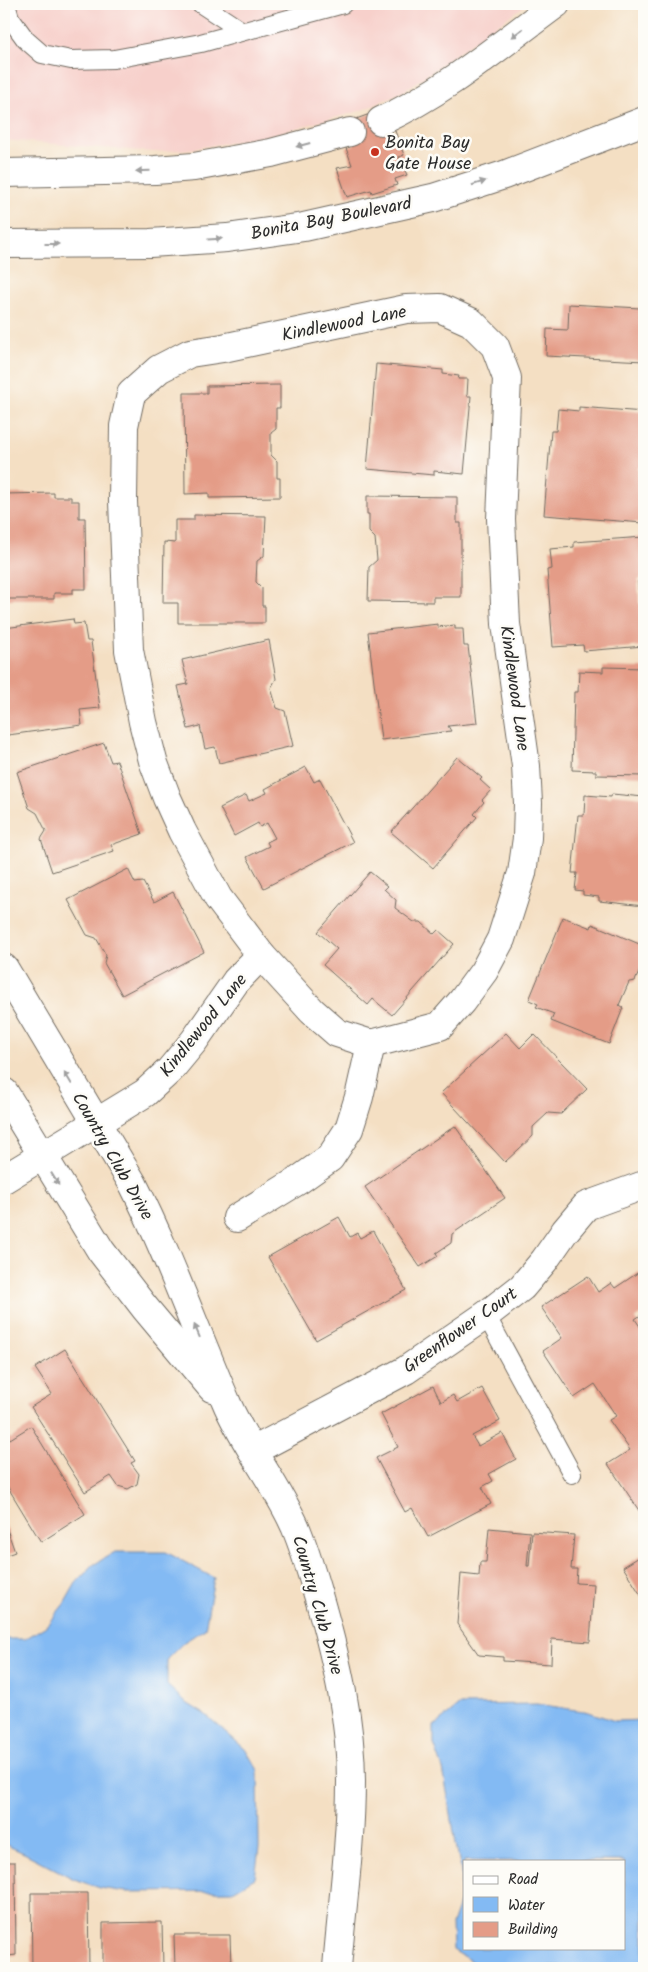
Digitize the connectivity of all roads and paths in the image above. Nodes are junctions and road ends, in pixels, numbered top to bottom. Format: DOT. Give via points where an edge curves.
graph roads {
  1 [pos="6,4"];
  2 [pos="201,4"];
  3 [pos="343,4"];
  4 [pos="556,4"];
  5 [pos="242,31"];
  6 [pos="381,121"];
  7 [pos="644,121"];
  8 [pos="350,132"];
  9 [pos="4,173"];
  10 [pos="4,244"];
  11 [pos="260,955"];
  12 [pos="4,968"];
  13 [pos="371,1044"];
  14 [pos="4,1092"];
  15 [pos="95,1122"];
  16 [pos="41,1156"];
  17 [pos="4,1179"];
  18 [pos="644,1185"];
  19 [pos="237,1218"];
  20 [pos="486,1315"];
  21 [pos="230,1408"];
  22 [pos="253,1451"];
  23 [pos="572,1474"];
  24 [pos="337,1968"];
  1 -- 5 [label="lane" via="10,18 26,40 42,54 71,60 114,59 201,43"];
  2 -- 5 [label="lane"];
  3 -- 5 [label="lane"];
  4 -- 6 [label="street, one-way" via="419,102"];
  10 -- 7 [label="street, Bonita Bay Boulevard, one-way" via="150,243 227,238 304,227 433,198 504,175"];
  8 -- 9 [label="street, one-way" via="271,153 194,167"];
  11 -- 13 [label="street, Kindlewood Lane" via="312,1011 338,1033"];
  11 -- 13 [label="street, Kindlewood Lane" via="218,898 182,831 153,761 143,722 129,650 123,500 124,426 131,394 159,369 190,354 406,309 440,308 471,322 483,334 494,346 507,378 502,529 506,624 526,766 526,838 522,873 501,939 462,1002 440,1026"];
  11 -- 15 [label="street, Kindlewood Lane" via="236,981 170,1070 145,1092"];
  15 -- 12 [label="street, Country Club Drive, one-way"];
  13 -- 19 [label="street" via="349,1129 330,1158"];
  14 -- 16 [label="street, Country Club Drive"];
  15 -- 16 [label="street, Kindlewood Lane"];
  21 -- 15 [label="street, Country Club Drive, one-way" via="150,1218"];
  16 -- 17 [label="street, Kindlewood Lane"];
  16 -- 21 [label="street, Country Club Drive, one-way" via="101,1252"];
  18 -- 20 [label="street, Greenflower Court" via="586,1206 522,1287"];
  20 -- 22 [label="street, Greenflower Court" via="406,1370"];
  20 -- 23 [label="lane"];
  21 -- 22 [label="street, Country Club Drive"];
  22 -- 24 [label="street, Country Club Drive" via="279,1494 301,1542 337,1661 349,1740 351,1780"];
}
